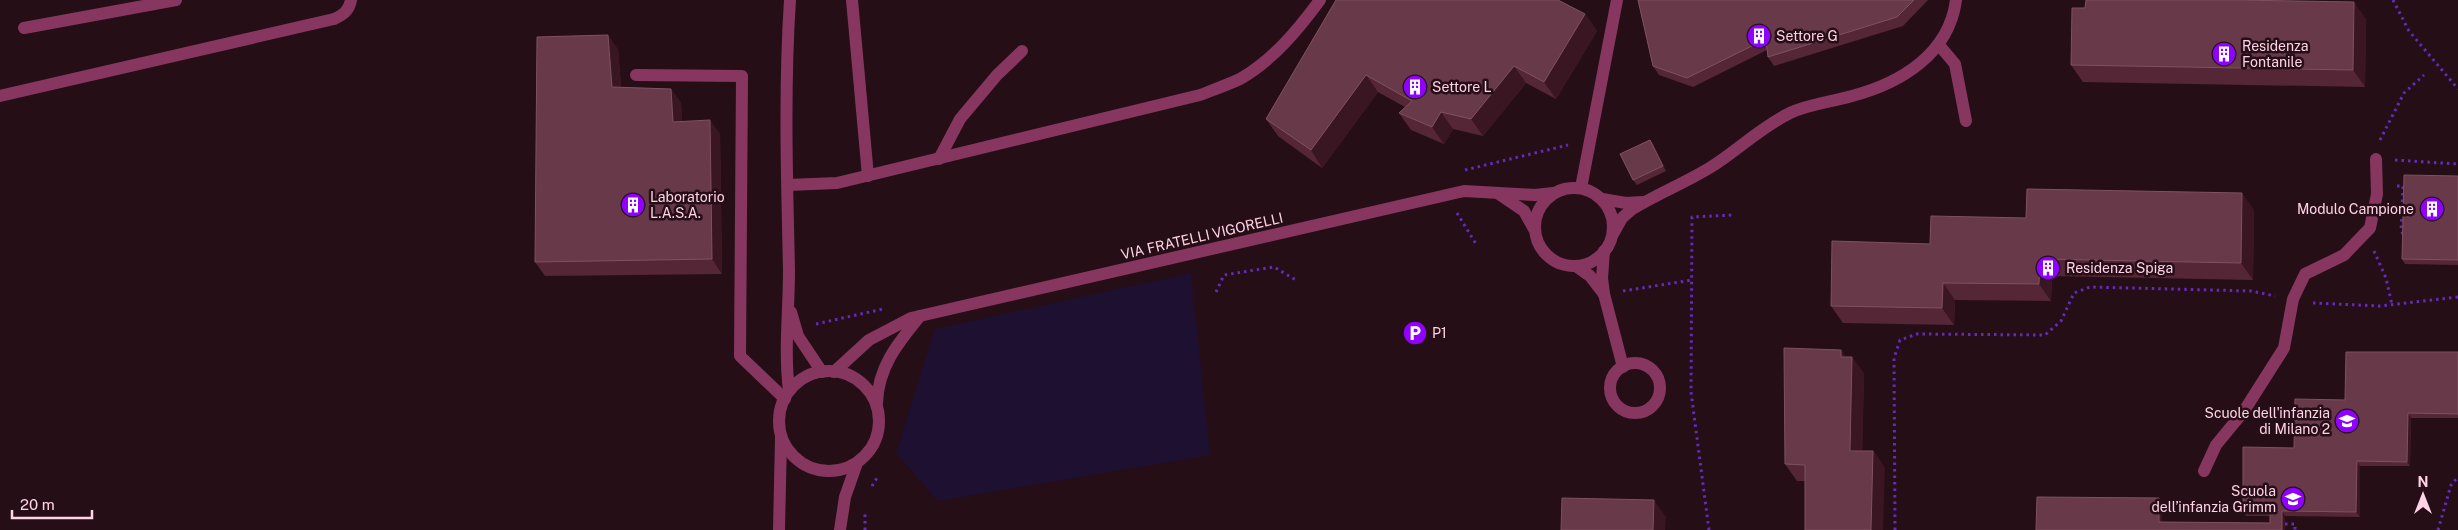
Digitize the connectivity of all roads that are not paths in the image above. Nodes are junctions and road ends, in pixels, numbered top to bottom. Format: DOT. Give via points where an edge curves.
graph roads {
  1 [pos="176,0"];
  2 [pos="351,0"];
  3 [pos="790,0"];
  4 [pos="852,0"];
  5 [pos="1320,0"];
  6 [pos="1617,0"];
  7 [pos="1956,0"];
  8 [pos="24,28"];
  9 [pos="1939,45"];
  10 [pos="1022,51"];
  11 [pos="636,75"];
  12 [pos="0,96"];
  13 [pos="1966,121"];
  14 [pos="939,159"];
  15 [pos="2376,159"];
  16 [pos="868,176"];
  17 [pos="788,185"];
  18 [pos="1581,188"];
  19 [pos="1492,192"];
  20 [pos="1553,193"];
  21 [pos="1602,199"];
  22 [pos="1645,202"];
  23 [pos="1534,229"];
  24 [pos="1612,234"];
  25 [pos="1604,251"];
  26 [pos="1576,266"];
  27 [pos="1604,294"];
  28 [pos="789,302"];
  29 [pos="920,316"];
  30 [pos="1622,367"];
  31 [pos="828,372"];
  32 [pos="787,395"];
  33 [pos="877,405"];
  34 [pos="781,433"];
  35 [pos="857,463"];
  36 [pos="2204,471"];
  37 [pos="779,530"];
  38 [pos="840,530"];
  1 -- 8 [label="street"];
  2 -- 12 [label="street" via="343,15 334,19"];
  3 -- 17 [label="street" via="786,65"];
  4 -- 16 [label="street"];
  5 -- 14 [label="street" via="1275,53 1240,78 1200,95"];
  6 -- 18 [label="street"];
  7 -- 9 [label="street" via="1950,25"];
  9 -- 13 [label="street" via="1955,64"];
  9 -- 22 [label="street" via="1901,77 1876,89 1789,114 1710,168"];
  10 -- 14 [label="street" via="996,75 960,119"];
  11 -- 32 [label="street" via="742,76 740,356"];
  14 -- 16 [label="street"];
  15 -- 36 [label="street" via="2370,228 2344,255 2305,274 2293,299 2284,348 2244,412 2216,445"];
  16 -- 17 [label="street" via="836,184"];
  17 -- 28 [label="street"];
  18 -- 20 [label="street" via="1572,187"];
  18 -- 21 [label="street"];
  19 -- 20 [label="street, VIA FRATELLI VIGORELLI"];
  19 -- 23 [label="street, VIA FRATELLI VIGORELLI" via="1524,210"];
  19 -- 29 [label="street, VIA FRATELLI VIGORELLI" via="1464,192"];
  20 -- 23 [label="street" via="1540,205"];
  21 -- 22 [label="street" via="1626,204"];
  21 -- 24 [label="street" via="1612,214"];
  22 -- 24 [label="street" via="1622,218"];
  23 -- 26 [label="street" via="1538,244 1547,256 1561,264"];
  24 -- 25 [label="street"];
  25 -- 26 [label="street" via="1592,262"];
  25 -- 27 [label="street"];
  26 -- 27 [label="street" via="1590,276"];
  27 -- 30 [label="street"];
  28 -- 31 [label="street" via="798,336"];
  28 -- 32 [label="street" via="785,354"];
  29 -- 31 [label="street, VIA FRATELLI VIGORELLI" via="882,332"];
  29 -- 33 [label="street" via="885,365 878,386"];
  31 -- 32 [label="street" via="802,380"];
  31 -- 33 [label="street" via="848,375 860,382"];
  32 -- 34 [label="street" via="780,416"];
  33 -- 35 [label="street" via="879,429 866,456"];
  34 -- 35 [label="street" via="794,457 811,468 831,471"];
  34 -- 37 [label="street"];
  35 -- 38 [label="street" via="845,497"];
}
